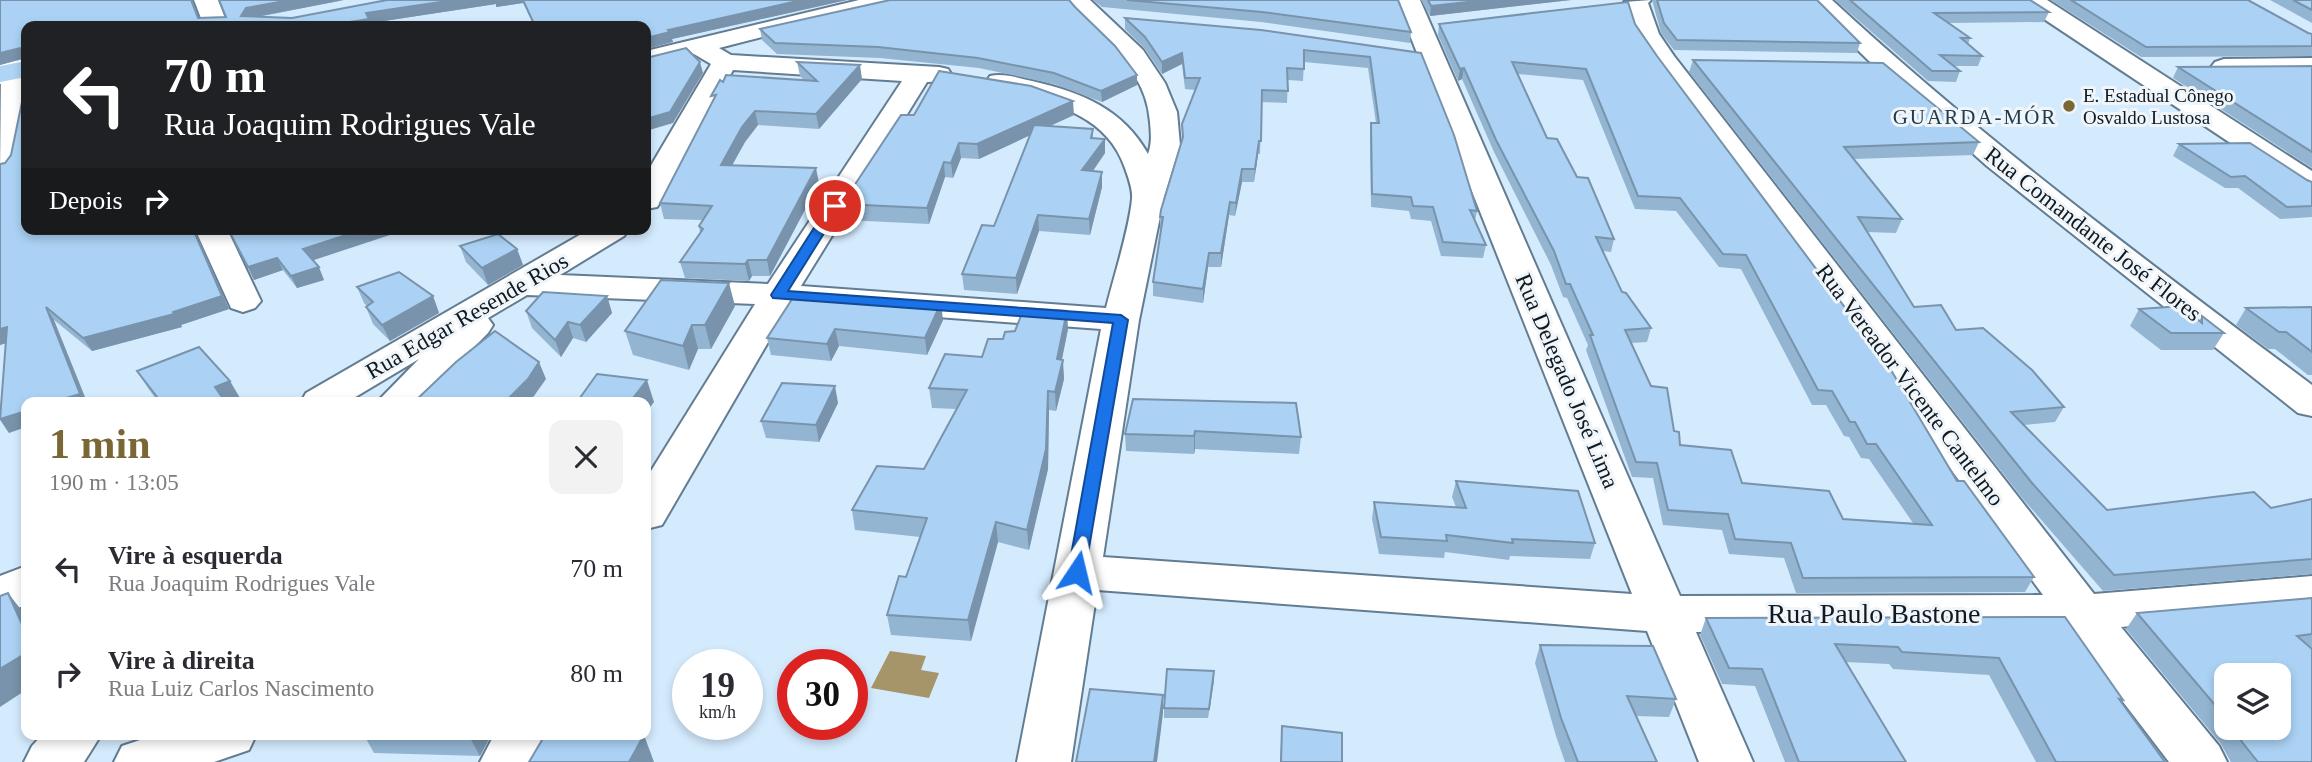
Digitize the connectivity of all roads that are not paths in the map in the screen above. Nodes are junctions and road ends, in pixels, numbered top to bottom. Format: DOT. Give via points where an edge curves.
graph roads {
  1 [pos="206,0"];
  2 [pos="893,0"];
  3 [pos="1819,0"];
  4 [pos="2031,0"];
  5 [pos="1628,3"];
  6 [pos="805,8"];
  7 [pos="1086,9"];
  8 [pos="214,21"];
  9 [pos="1137,21"];
  10 [pos="1421,32"];
  11 [pos="699,47"];
  12 [pos="651,58"];
  13 [pos="725,62"];
  14 [pos="2312,66"];
  15 [pos="2205,67"];
  16 [pos="2138,68"];
  17 [pos="2178,68"];
  18 [pos="13,72"];
  19 [pos="920,73"];
  20 [pos="0,166"];
  21 [pos="2312,184"];
  22 [pos="651,191"];
  23 [pos="1149,197"];
  24 [pos="214,235"];
  25 [pos="603,235"];
  26 [pos="514,289"];
  27 [pos="778,295"];
  28 [pos="243,301"];
  29 [pos="1121,320"];
  30 [pos="328,397"];
  31 [pos="402,397"];
  32 [pos="2312,404"];
  33 [pos="651,506"];
  34 [pos="1077,572"];
  35 [pos="21,586"];
  36 [pos="2312,593"];
  37 [pos="0,598"];
  38 [pos="2082,613"];
  39 [pos="1666,614"];
  40 [pos="71,740"];
  41 [pos="214,740"];
  42 [pos="518,740"];
  43 [pos="51,762"];
  44 [pos="141,762"];
  45 [pos="507,762"];
  46 [pos="1044,762"];
  47 [pos="1726,762"];
  48 [pos="2200,762"];
  1 -- 8 [label="street"];
  2 -- 6 [label="street"];
  3 -- 32 [label="street, Rua Comandante José Flores" via="1870,64"];
  4 -- 16 [label="street"];
  5 -- 38 [label="street, Rua Vereador Vicente Cantelmo" via="1647,34 1679,61"];
  6 -- 11 [label="street"];
  7 -- 9 [label="street"];
  7 -- 23 [label="street" via="1134,55 1152,83 1163,113 1166,145"];
  10 -- 39 [label="street, Rua Delegado José Lima"];
  11 -- 12 [label="street"];
  11 -- 13 [label="street"];
  13 -- 19 [label="street"];
  13 -- 22 [label="street"];
  14 -- 15 [label="street"];
  16 -- 17 [label="street"];
  16 -- 21 [label="street"];
  18 -- 20 [label="street" via="14,105"];
  19 -- 23 [label="street" via="981,78 1052,92 1091,108 1115,126 1136,159"];
  19 -- 27 [label="street"];
  23 -- 29 [label="street"];
  24 -- 28 [label="street"];
  25 -- 26 [label="street, Rua Edgar Resende Rios"];
  26 -- 27 [label="street"];
  26 -- 30 [label="street, Rua Edgar Resende Rios"];
  26 -- 31 [label="street"];
  27 -- 29 [label="street"];
  27 -- 33 [label="street"];
  29 -- 34 [label="street"];
  34 -- 39 [label="street, Rua Paulo Bastone"];
  34 -- 46 [label="street"];
  35 -- 37 [label="street"];
  36 -- 38 [label="street, Rua Paulo Bastone"];
  38 -- 39 [label="street, Rua Paulo Bastone"];
  38 -- 48 [label="street, Rua Vereador Vicente Cantelmo"];
  39 -- 47 [label="street, Rua Delegado José Lima"];
  40 -- 43 [label="street"];
  41 -- 44 [label="street"];
  42 -- 45 [label="street"];
}
